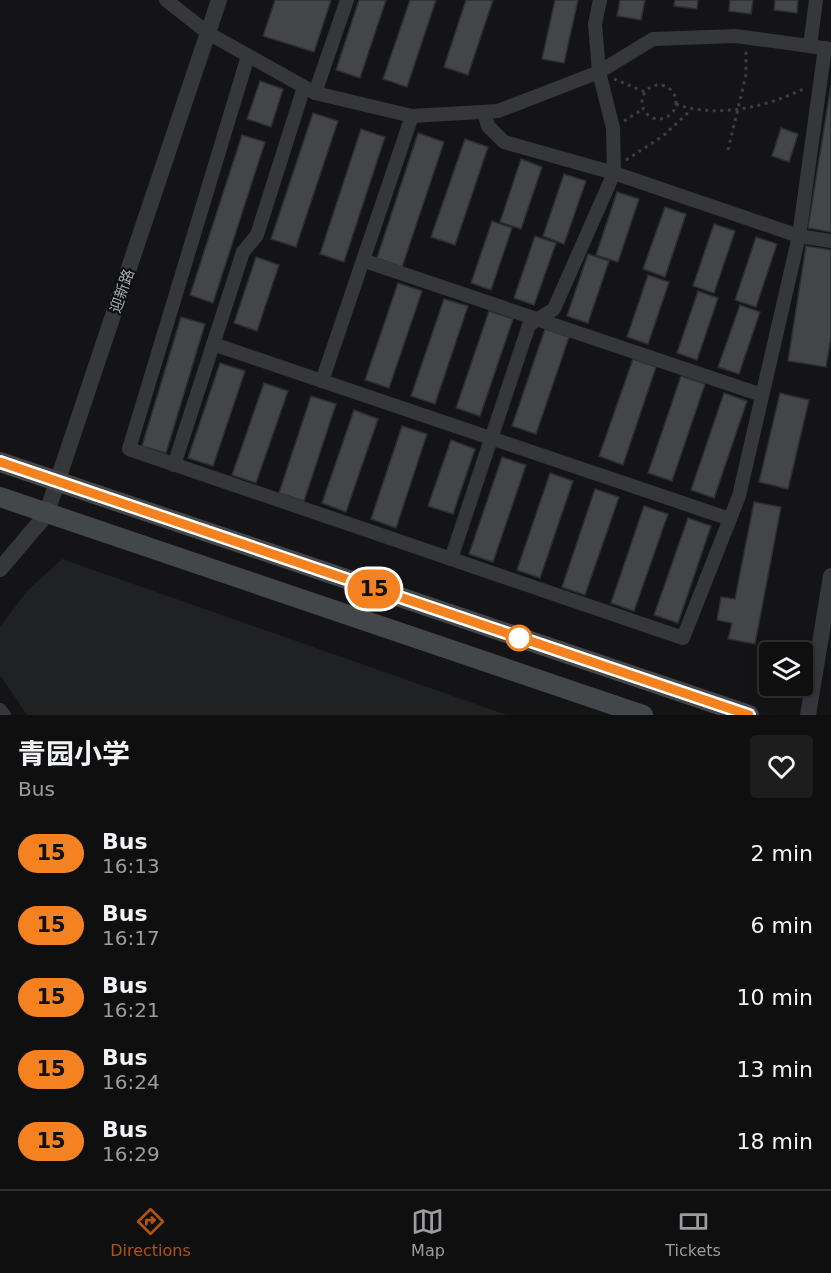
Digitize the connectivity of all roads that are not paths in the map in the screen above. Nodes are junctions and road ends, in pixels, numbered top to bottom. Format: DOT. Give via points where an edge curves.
graph roads {
  1 [pos="166,0"];
  2 [pos="219,0"];
  3 [pos="347,0"];
  4 [pos="600,0"];
  5 [pos="816,0"];
  6 [pos="208,33"];
  7 [pos="810,46"];
  8 [pos="828,49"];
  9 [pos="248,56"];
  10 [pos="599,72"];
  11 [pos="310,90"];
  12 [pos="484,112"];
  13 [pos="412,116"];
  14 [pos="614,170"];
  15 [pos="799,236"];
  16 [pos="831,241"];
  17 [pos="365,261"];
  18 [pos="539,318"];
  19 [pos="213,344"];
  20 [pos="322,381"];
  21 [pos="762,395"];
  22 [pos="491,438"];
  23 [pos="0,462"];
  24 [pos="174,465"];
  25 [pos="58,483"];
  26 [pos="0,497"];
  27 [pos="46,515"];
  28 [pos="730,519"];
  29 [pos="451,559"];
  30 [pos="0,569"];
  31 [pos="831,576"];
  32 [pos="0,710"];
  33 [pos="4,715"];
  34 [pos="643,715"];
  35 [pos="749,715"];
  36 [pos="808,715"];
  1 -- 6 [label="street"];
  2 -- 6 [label="street, 迎新路"];
  3 -- 11 [label="street"];
  4 -- 10 [label="street" via="595,24"];
  5 -- 7 [label="street"];
  6 -- 9 [label="street"];
  6 -- 25 [label="street, 迎新路"];
  7 -- 8 [label="street"];
  7 -- 10 [label="street" via="746,37 653,39"];
  8 -- 15 [label="street"];
  9 -- 11 [label="street"];
  9 -- 24 [label="street" via="129,449"];
  10 -- 12 [label="street" via="498,111"];
  10 -- 14 [label="street" via="613,128"];
  11 -- 13 [label="street"];
  11 -- 19 [label="street" via="257,235 243,252"];
  12 -- 13 [label="street"];
  12 -- 14 [label="street" via="488,126 504,142"];
  13 -- 17 [label="street"];
  14 -- 15 [label="street"];
  14 -- 18 [label="street" via="554,309"];
  15 -- 16 [label="street"];
  15 -- 21 [label="street"];
  17 -- 18 [label="street"];
  17 -- 20 [label="street"];
  18 -- 21 [label="street"];
  18 -- 22 [label="street" via="530,325"];
  19 -- 20 [label="street"];
  19 -- 24 [label="street"];
  20 -- 22 [label="street"];
  21 -- 28 [label="street"];
  22 -- 28 [label="street"];
  22 -- 29 [label="street"];
  23 -- 25 [label="main road"];
  24 -- 29 [label="street"];
  25 -- 27 [label="street, 迎新路"];
  25 -- 35 [label="main road"];
  26 -- 27 [label="main road"];
  27 -- 30 [label="street, 迎新路"];
  27 -- 34 [label="main road"];
  28 -- 29 [label="street" via="683,638"];
  31 -- 36 [label="street"];
  32 -- 33 [label="street"];
}
